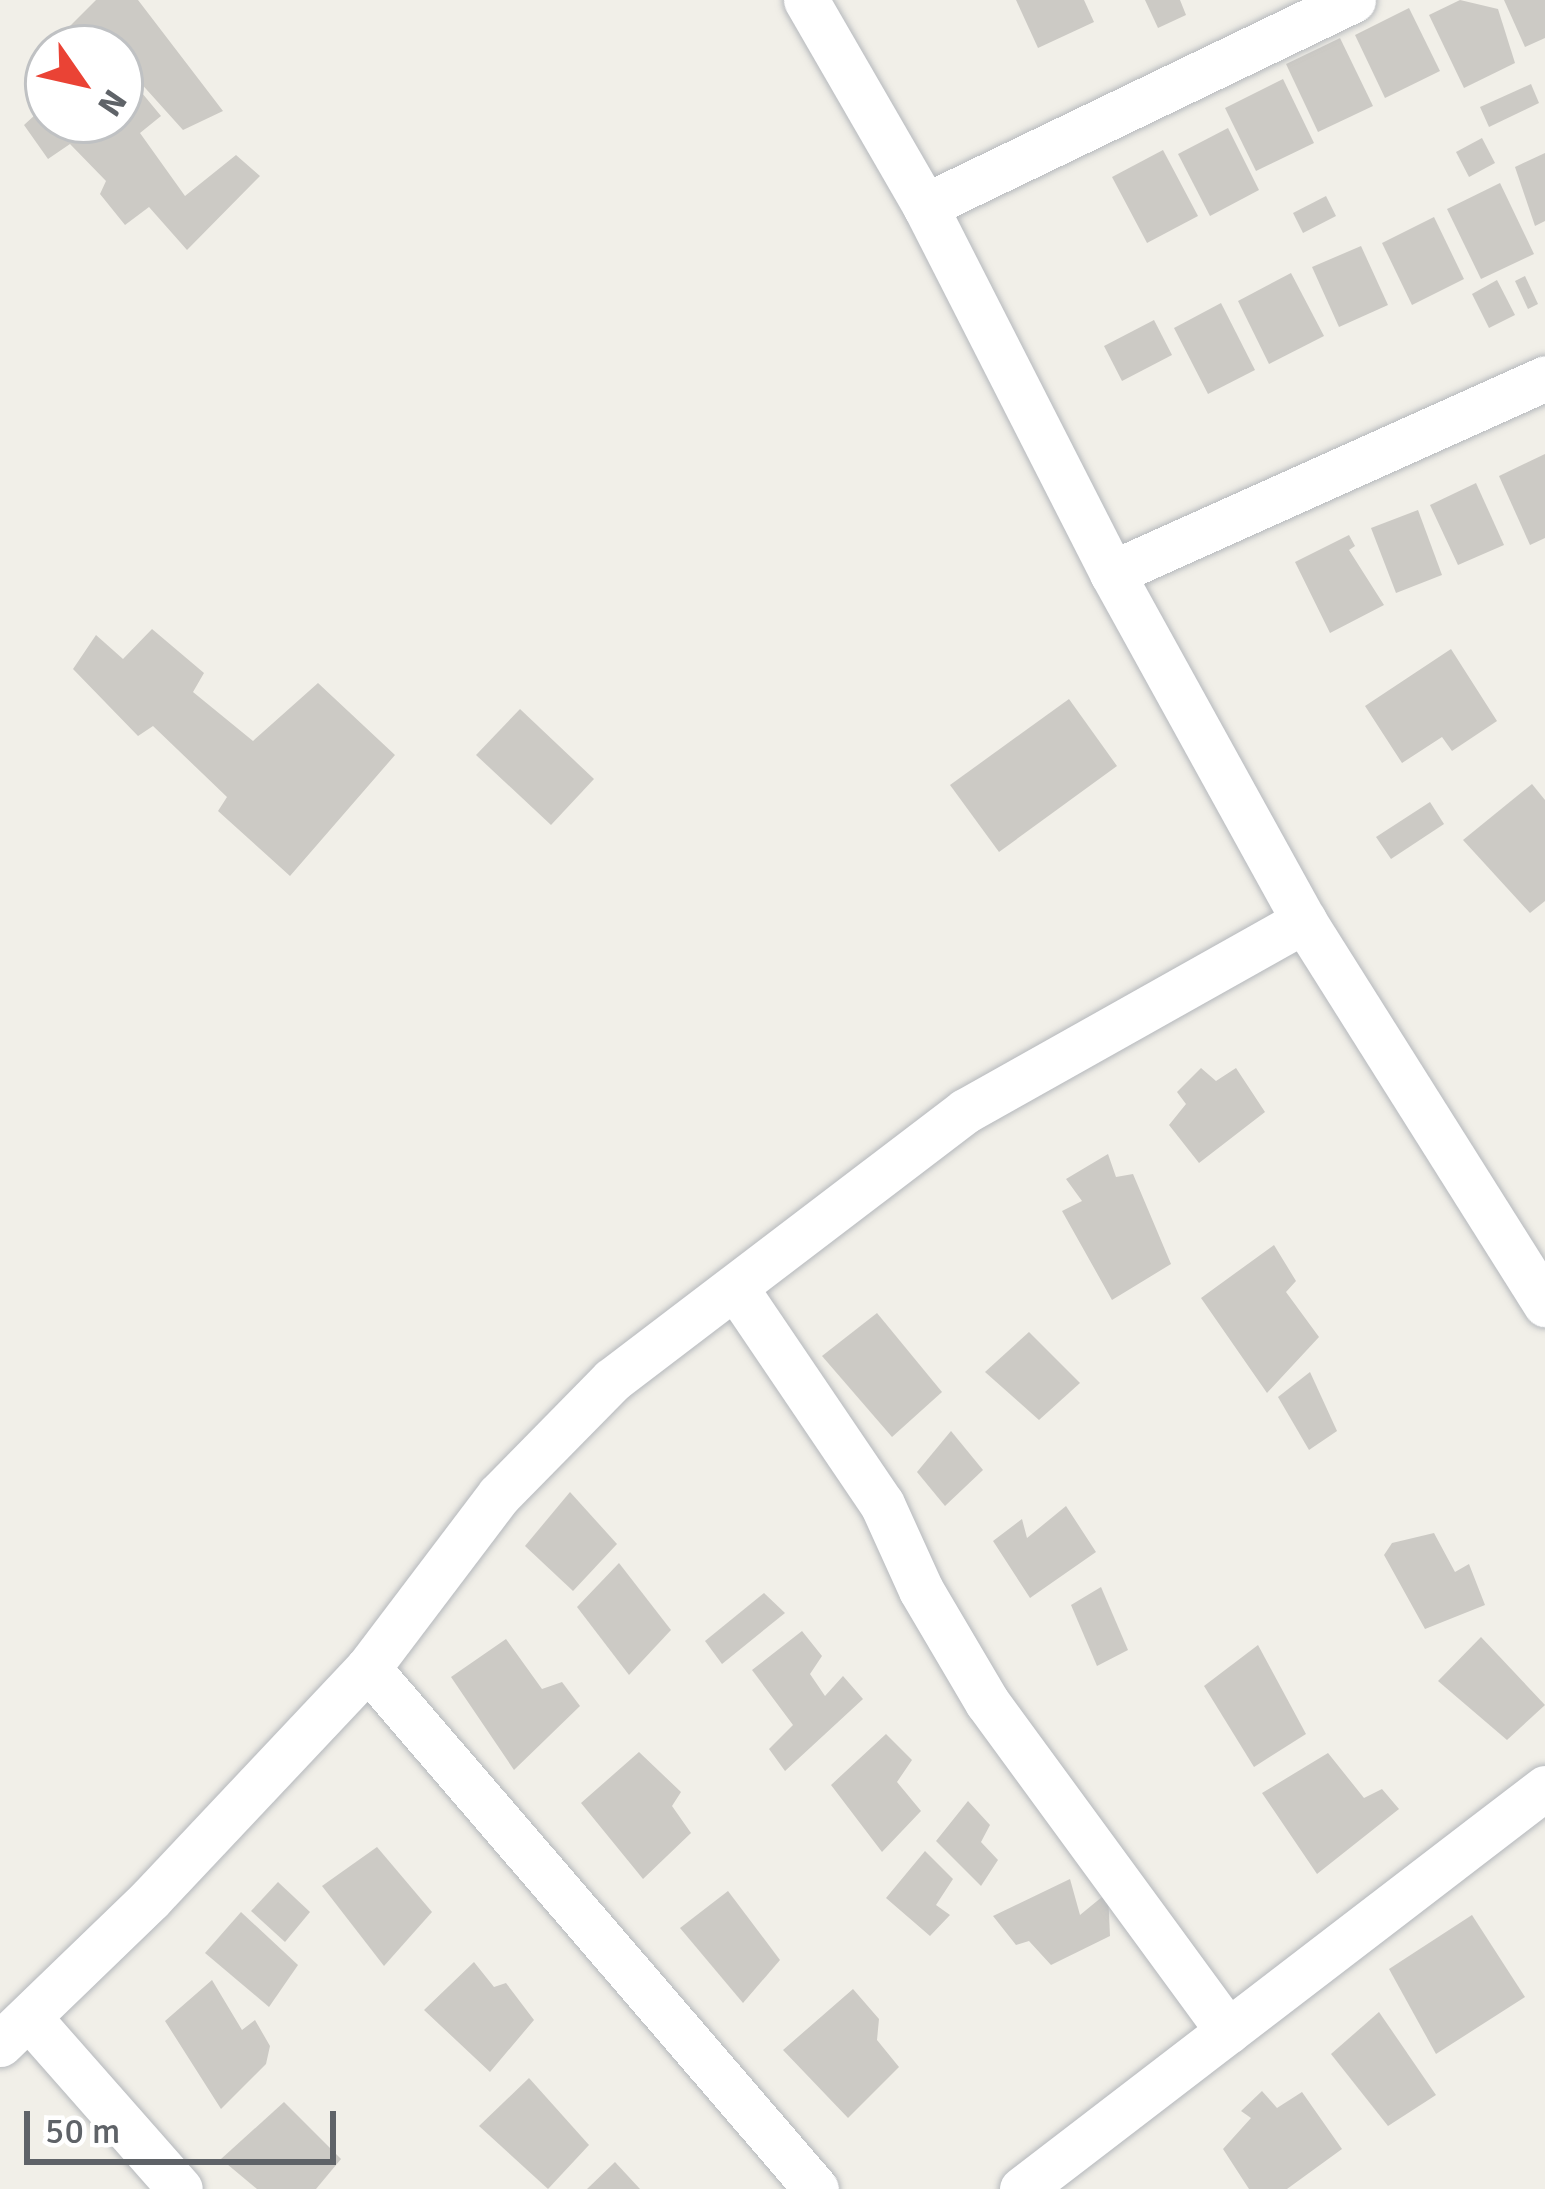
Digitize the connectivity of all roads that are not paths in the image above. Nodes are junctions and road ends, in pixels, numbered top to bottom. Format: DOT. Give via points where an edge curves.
graph roads {
  1 [pos="806,0"];
  2 [pos="1353,0"];
  3 [pos="925,206"];
  4 [pos="1545,378"];
  5 [pos="1112,573"];
  6 [pos="1304,921"];
  7 [pos="737,1290"];
  8 [pos="1545,1304"];
  9 [pos="368,1668"];
  10 [pos="1545,1788"];
  11 [pos="15,2032"];
  12 [pos="1228,2032"];
  13 [pos="180,2189"];
  14 [pos="816,2189"];
  15 [pos="1022,2189"];
  1 -- 3 [label="street"];
  2 -- 3 [label="street"];
  3 -- 5 [label="street"];
  4 -- 5 [label="street"];
  5 -- 6 [label="street"];
  6 -- 7 [label="street" via="965,1111"];
  6 -- 8 [label="street"];
  7 -- 9 [label="street" via="612,1380 499,1495"];
  7 -- 12 [label="street" via="882,1504 987,1702"];
  9 -- 11 [label="street"];
  9 -- 14 [label="street"];
  10 -- 12 [label="street"];
  11 -- 13 [label="street"];
  12 -- 15 [label="street"];
}
